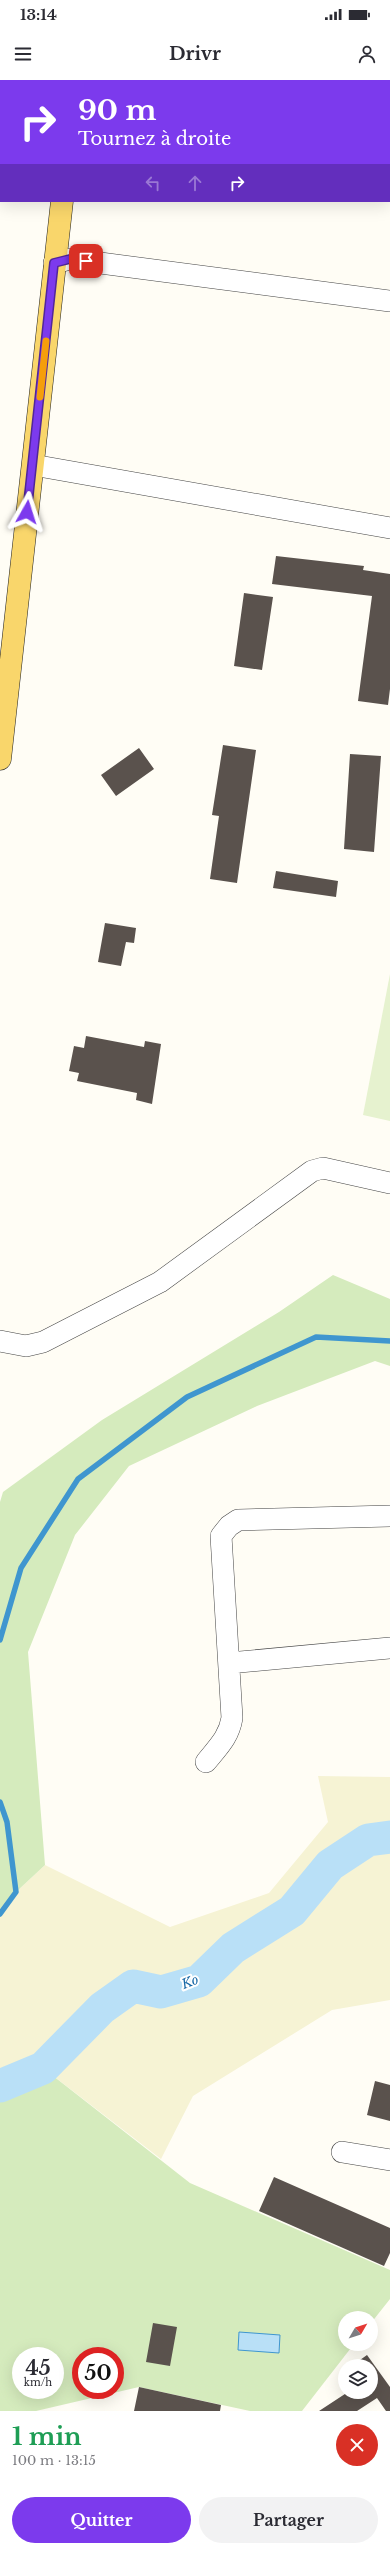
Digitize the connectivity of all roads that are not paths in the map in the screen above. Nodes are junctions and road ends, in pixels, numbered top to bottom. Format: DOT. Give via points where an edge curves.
graph roads {
  1 [pos="62,202"];
  2 [pos="60,257"];
  3 [pos="390,301"];
  4 [pos="33,465"];
  5 [pos="390,528"];
  6 [pos="0,760"];
  7 [pos="390,1183"];
  8 [pos="0,1341"];
  9 [pos="390,1516"];
  10 [pos="390,1648"];
  11 [pos="229,1663"];
  12 [pos="206,1762"];
  13 [pos="342,2152"];
  14 [pos="390,2160"];
  1 -- 2 [label="main road"];
  2 -- 3 [label="street"];
  2 -- 4 [label="main road"];
  4 -- 5 [label="street"];
  4 -- 6 [label="main road"];
  7 -- 8 [label="street" via="323,1168 312,1171 160,1282 43,1342 26,1346"];
  9 -- 11 [label="street" via="238,1520 228,1526 221,1536"];
  10 -- 11 [label="street"];
  11 -- 12 [label="street" via="232,1718 230,1730"];
  13 -- 14 [label="street"];
}
